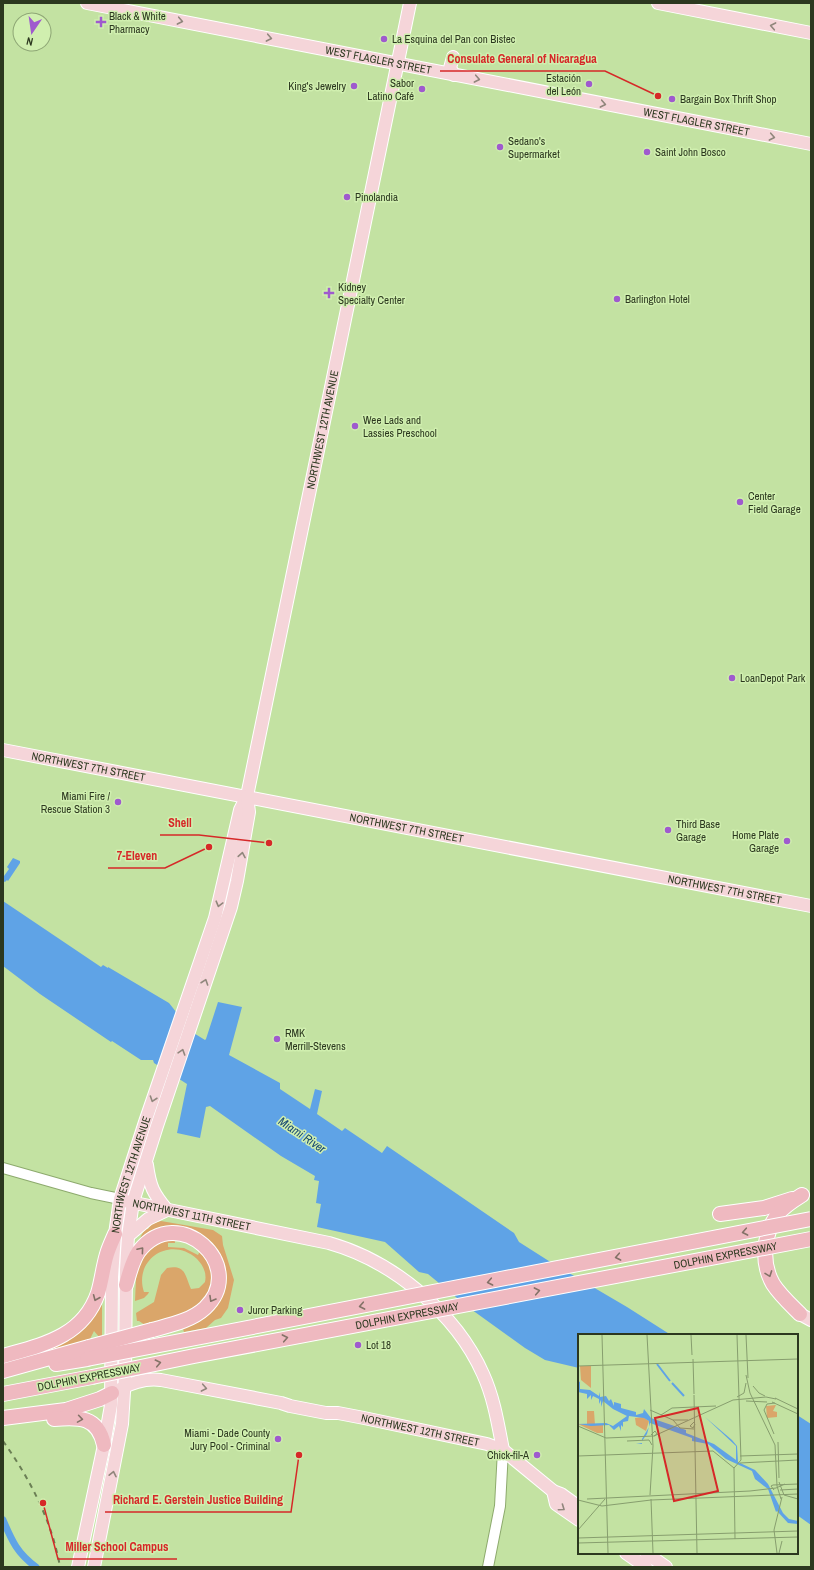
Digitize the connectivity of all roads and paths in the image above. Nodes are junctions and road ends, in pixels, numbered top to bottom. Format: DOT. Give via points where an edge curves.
graph roads {
  1 [pos="87,3"];
  2 [pos="410,3"];
  3 [pos="658,3"];
  4 [pos="811,33"];
  5 [pos="453,57"];
  6 [pos="397,64"];
  7 [pos="454,75"];
  8 [pos="811,144"];
  9 [pos="3,750"];
  10 [pos="247,796"];
  11 [pos="811,906"];
  12 [pos="216,931"];
  13 [pos="146,1161"];
  14 [pos="3,1168"];
  15 [pos="807,1194"];
  16 [pos="120,1199"];
  17 [pos="133,1202"];
  18 [pos="167,1210"];
  19 [pos="720,1214"];
  20 [pos="811,1219"];
  21 [pos="121,1235"];
  22 [pos="811,1239"];
  23 [pos="126,1285"];
  24 [pos="805,1317"];
  25 [pos="88,1353"];
  26 [pos="3,1356"];
  27 [pos="3,1372"];
  28 [pos="125,1386"];
  29 [pos="112,1393"];
  30 [pos="3,1394"];
  31 [pos="496,1416"];
  32 [pos="8,1418"];
  33 [pos="477,1441"];
  34 [pos="104,1444"];
  35 [pos="502,1450"];
  36 [pos="553,1491"];
  37 [pos="578,1505"];
  38 [pos="578,1519"];
  39 [pos="627,1554"];
  40 [pos="647,1554"];
  41 [pos="78,1567"];
  42 [pos="94,1567"];
  43 [pos="488,1567"];
  44 [pos="646,1567"];
  45 [pos="666,1567"];
  1 -- 6 [label="main road, WEST FLAGLER STREET, one-way"];
  2 -- 6 [label="main road, NORTHWEST 12TH AVENUE"];
  4 -- 3 [label="main road, one-way"];
  5 -- 7 [label="main road" via="450,68"];
  6 -- 7 [label="main road, WEST FLAGLER STREET"];
  6 -- 10 [label="main road, NORTHWEST 12TH AVENUE"];
  7 -- 8 [label="main road, WEST FLAGLER STREET, one-way"];
  9 -- 10 [label="main road, NORTHWEST 7TH STREET"];
  10 -- 11 [label="main road, NORTHWEST 7TH STREET"];
  10 -- 12 [label="main road, NORTHWEST 12TH AVENUE" via="240,810"];
  13 -- 12 [label="main road, NORTHWEST 12TH AVENUE, one-way"];
  12 -- 16 [label="main road, NORTHWEST 12TH AVENUE, one-way" via="145,1122"];
  13 -- 17 [label="main road, NORTHWEST 12TH AVENUE"];
  13 -- 18 [label="main road" via="152,1190"];
  14 -- 16 [label="street, NORTHWEST 11TH STREET"];
  15 -- 19 [label="highway" via="764,1208"];
  15 -- 24 [label="highway, one-way" via="779,1213 770,1226 765,1261 776,1288"];
  16 -- 17 [label="main road, NORTHWEST 11TH STREET"];
  16 -- 21 [label="main road, NORTHWEST 12TH AVENUE"];
  17 -- 18 [label="main road, NORTHWEST 11TH STREET"];
  17 -- 21 [label="main road, NORTHWEST 12TH AVENUE"];
  18 -- 21 [label="main road" via="148,1218"];
  18 -- 31 [label="main road, NORTHWEST 11TH STREET" via="321,1241 358,1254 402,1278 427,1298 458,1333 487,1383"];
  20 -- 25 [label="highway, DOLPHIN EXPRESSWAY, one-way, bridge"];
  21 -- 23 [label="main road, NORTHWEST 12TH AVENUE"];
  21 -- 26 [label="highway, one-way" via="107,1253 96,1298 78,1324 54,1340"];
  21 -- 29 [label="main road, NORTHWEST 12TH AVENUE" via="111,1300"];
  30 -- 22 [label="highway, DOLPHIN EXPRESSWAY, one-way, bridge"];
  23 -- 25 [label="highway, one-way, bridge" via="138,1252 150,1241 162,1235 190,1236 199,1241 211,1254 217,1268 215,1292 201,1312 187,1320"];
  23 -- 28 [label="main road, NORTHWEST 12TH AVENUE"];
  25 -- 27 [label="highway, DOLPHIN EXPRESSWAY"];
  28 -- 29 [label="main road, NORTHWEST 12TH STREET"];
  28 -- 33 [label="main road, NORTHWEST 12TH STREET, one-way" via="154,1379"];
  42 -- 28 [label="main road, NORTHWEST 12TH AVENUE, one-way" via="118,1450"];
  29 -- 32 [label="highway" via="66,1410"];
  29 -- 34 [label="main road, NORTHWEST 12TH AVENUE"];
  31 -- 33 [label="main road" via="488,1436"];
  31 -- 35 [label="main road, NORTHWEST 11TH STREET"];
  32 -- 34 [label="highway, one-way" via="82,1419 99,1430"];
  33 -- 35 [label="main road, NORTHWEST 12TH STREET"];
  34 -- 41 [label="main road, NORTHWEST 12TH AVENUE"];
  35 -- 36 [label="main road, NORTHWEST 12TH STREET"];
  35 -- 43 [label="street" via="500,1506"];
  36 -- 37 [label="main road"];
  36 -- 38 [label="main road, one-way" via="556,1504"];
  39 -- 44 [label="main road"];
  40 -- 45 [label="main road"];
}
